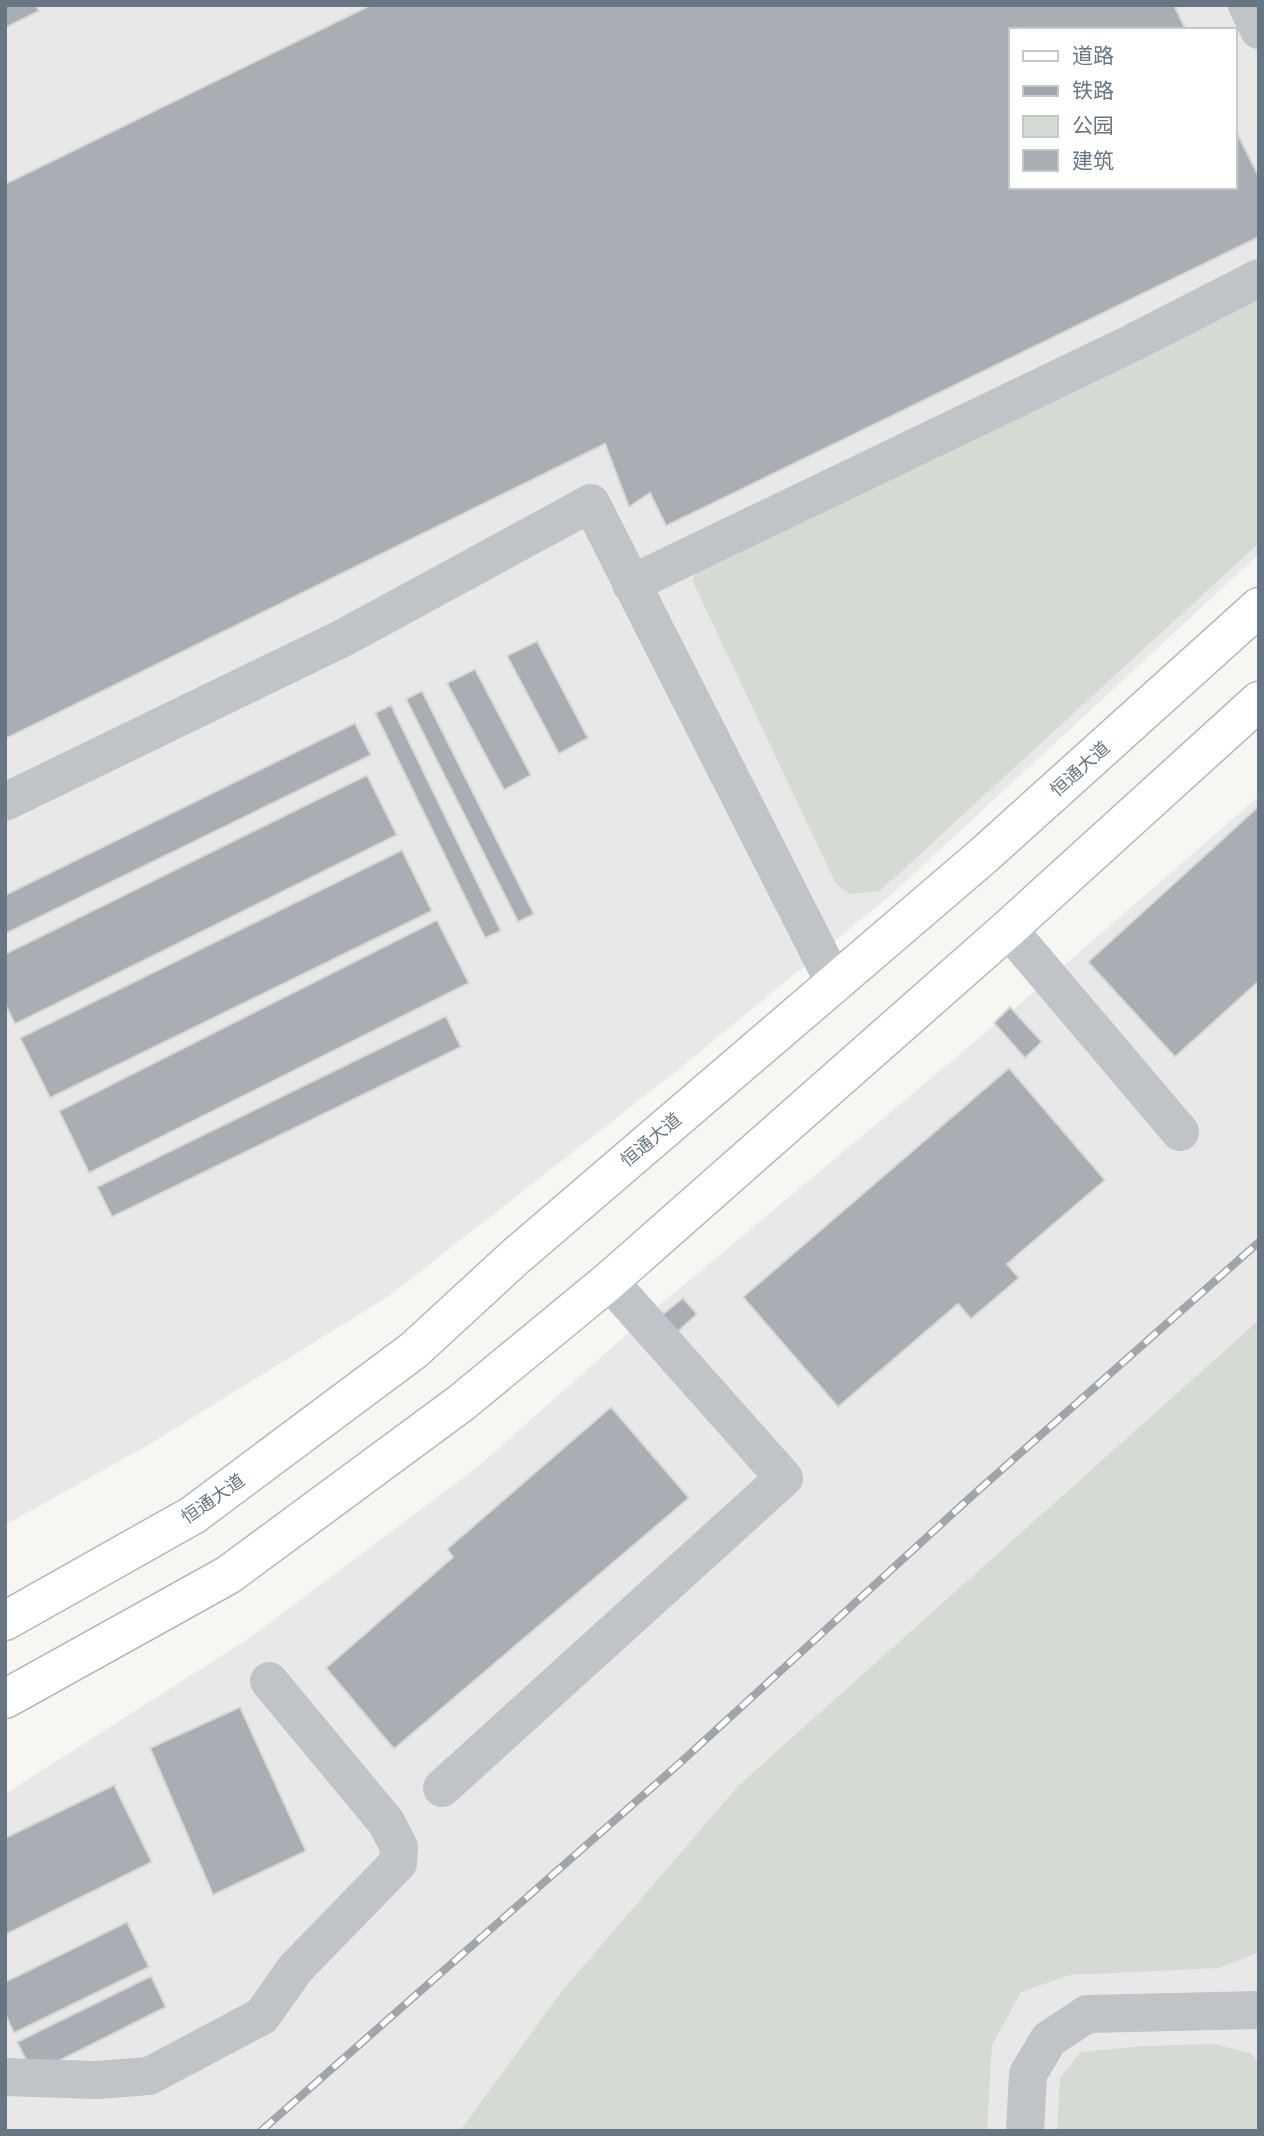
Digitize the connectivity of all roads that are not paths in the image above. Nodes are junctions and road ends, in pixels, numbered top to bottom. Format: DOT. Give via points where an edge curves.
graph roads {
  1 [pos="1247,5"];
  2 [pos="1259,30"];
  3 [pos="1259,278"];
  4 [pos="631,584"];
  5 [pos="1259,607"];
  6 [pos="1259,701"];
  7 [pos="5,803"];
  8 [pos="1008,929"];
  9 [pos="835,984"];
  10 [pos="1180,1132"];
  11 [pos="609,1282"];
  12 [pos="5,1621"];
  13 [pos="269,1681"];
  14 [pos="5,1699"];
  15 [pos="442,1788"];
  16 [pos="1259,2010"];
  17 [pos="5,2077"];
  18 [pos="1025,2131"];
  1 -- 2 [label="lane"];
  3 -- 4 [label="lane"];
  4 -- 7 [label="lane" via="590,503 343,638"];
  4 -- 9 [label="lane"];
  5 -- 9 [label="main road, 恒通大道"];
  6 -- 8 [label="main road"];
  8 -- 10 [label="lane"];
  8 -- 11 [label="main road"];
  9 -- 12 [label="main road, 恒通大道" via="515,1257 414,1350 353,1397 193,1515"];
  11 -- 14 [label="main road" via="461,1403 228,1575"];
  11 -- 15 [label="lane" via="783,1478"];
  13 -- 17 [label="lane" via="386,1822 399,1847 398,1863 295,1969 262,2016 149,2076 97,2080"];
  16 -- 18 [label="lane" via="1087,2014 1049,2039 1028,2074"];
}
